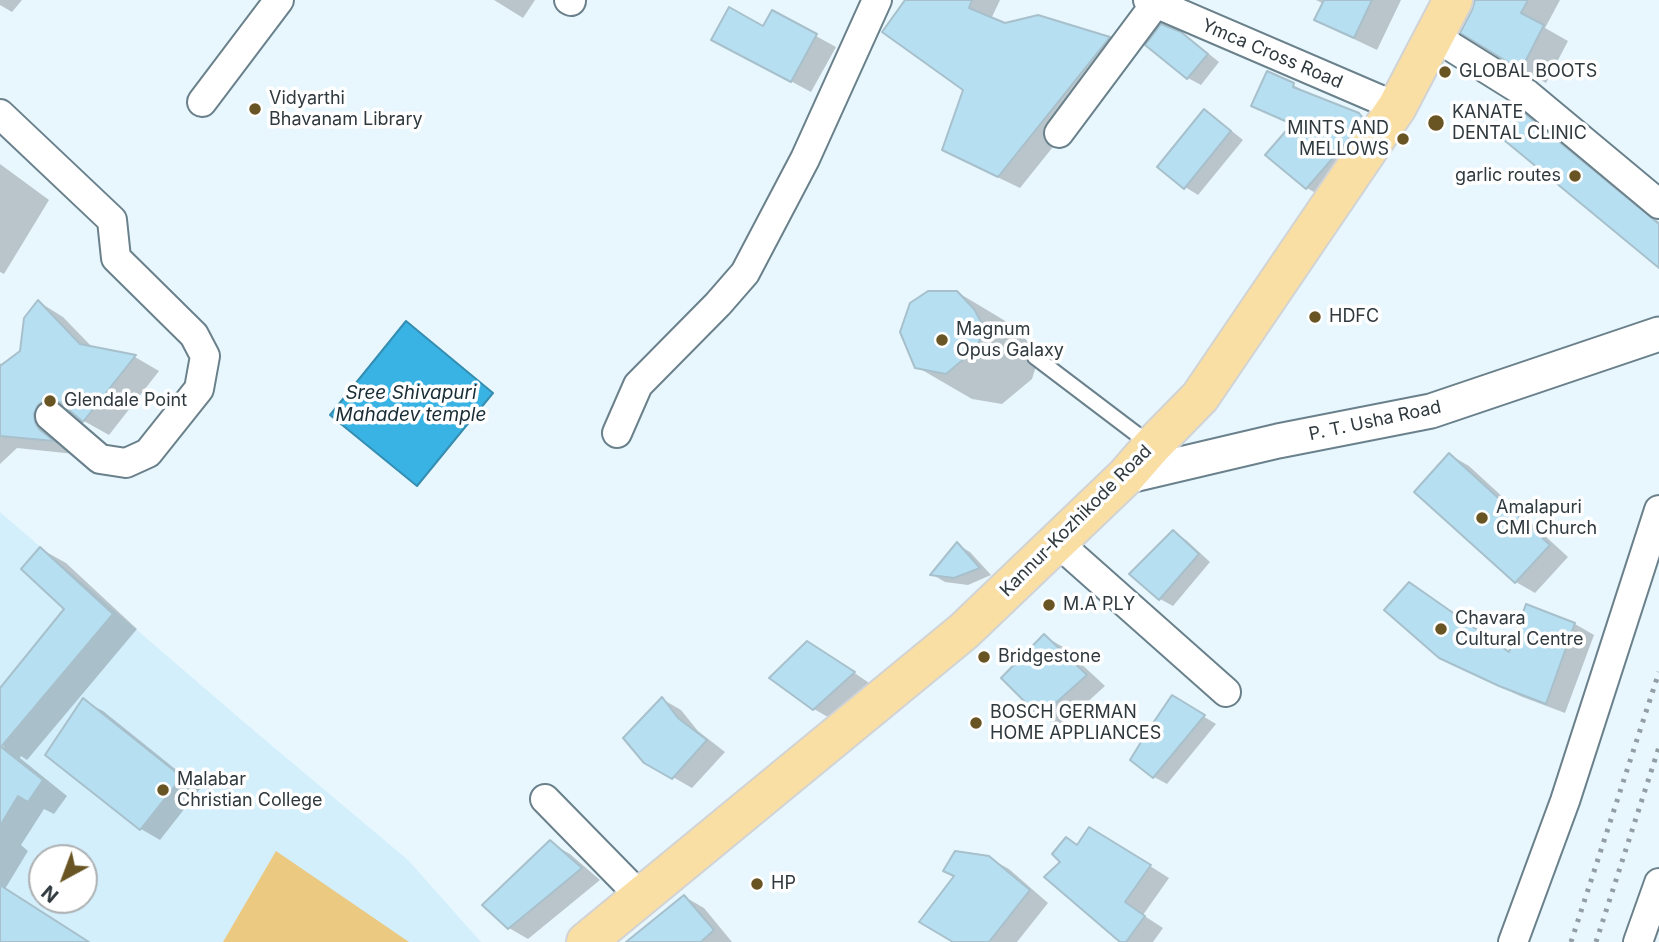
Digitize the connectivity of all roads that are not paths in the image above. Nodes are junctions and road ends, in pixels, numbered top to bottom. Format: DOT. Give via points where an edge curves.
graph roads {
  1 [pos="279,0"];
  2 [pos="877,0"];
  3 [pos="1453,0"];
  4 [pos="1152,2"];
  5 [pos="1434,37"];
  6 [pos="202,102"];
  7 [pos="1397,107"];
  8 [pos="0,114"];
  9 [pos="1059,133"];
  10 [pos="1659,204"];
  11 [pos="1659,334"];
  12 [pos="1035,357"];
  13 [pos="50,416"];
  14 [pos="617,433"];
  15 [pos="1152,446"];
  16 [pos="1125,477"];
  17 [pos="1659,510"];
  18 [pos="1057,542"];
  19 [pos="1226,692"];
  20 [pos="545,799"];
  21 [pos="1659,883"];
  22 [pos="641,897"];
  23 [pos="586,942"];
  24 [pos="1513,942"];
  25 [pos="1638,942"];
  1 -- 6 [label="street"];
  2 -- 14 [label="street" via="805,159 746,273 638,386"];
  3 -- 5 [label="main road, Kannur-Kozhikode Road"];
  4 -- 7 [label="street, Ymca Cross Road"];
  4 -- 9 [label="street"];
  5 -- 7 [label="main road, Kannur-Kozhikode Road"];
  5 -- 10 [label="street" via="1527,94"];
  7 -- 15 [label="main road, Kannur-Kozhikode Road" via="1200,397"];
  8 -- 13 [label="street" via="111,220 116,258 194,335 205,356 199,389 148,453 126,463 100,459"];
  11 -- 16 [label="street, P. T. Usha Road" via="1431,411"];
  12 -- 15 [label="lane"];
  15 -- 16 [label="main road, Kannur-Kozhikode Road"];
  16 -- 18 [label="main road, Kannur-Kozhikode Road"];
  17 -- 24 [label="street" via="1565,801"];
  18 -- 19 [label="street"];
  18 -- 22 [label="main road, Kannur-Kozhikode Road" via="964,631"];
  20 -- 22 [label="street"];
  21 -- 25 [label="street"];
  22 -- 23 [label="main road, Kannur-Kozhikode Road"];
}
